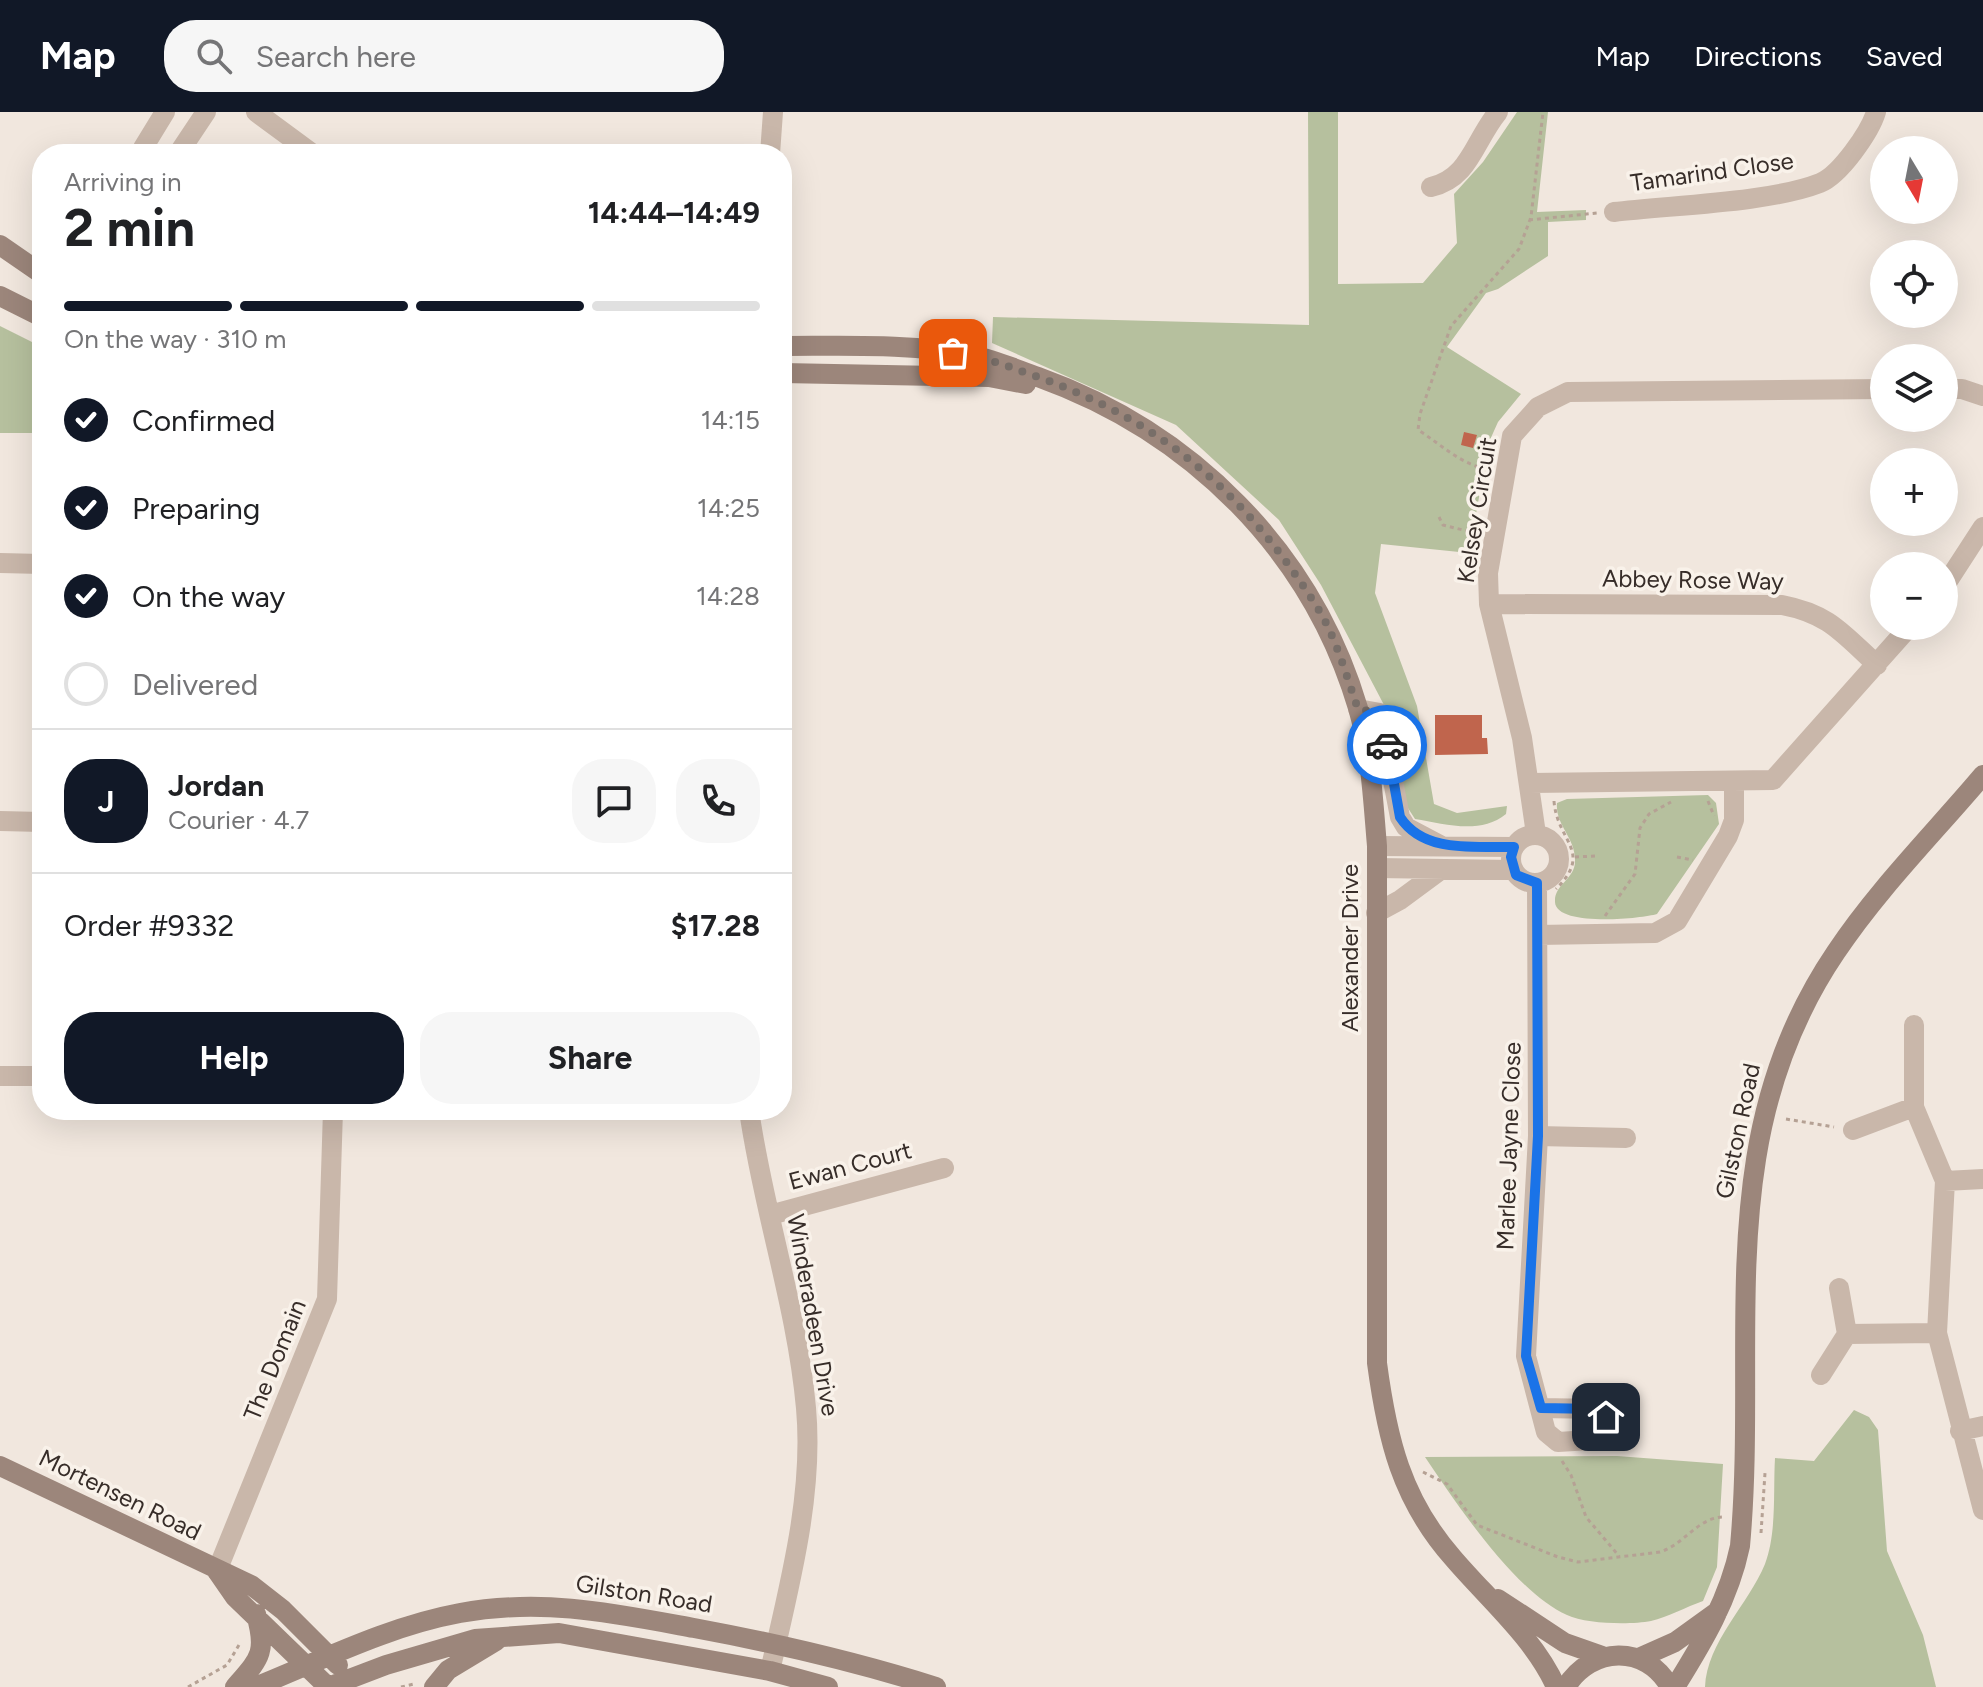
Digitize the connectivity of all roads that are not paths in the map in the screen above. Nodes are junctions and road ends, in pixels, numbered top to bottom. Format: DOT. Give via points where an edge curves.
graph roads {
  1 [pos="165,112"];
  2 [pos="206,112"];
  3 [pos="256,112"];
  4 [pos="773,112"];
  5 [pos="1498,112"];
  6 [pos="1876,112"];
  7 [pos="145,144"];
  8 [pos="185,144"];
  9 [pos="299,144"];
  10 [pos="771,144"];
  11 [pos="1431,187"];
  12 [pos="1614,212"];
  13 [pos="0,245"];
  14 [pos="32,267"];
  15 [pos="0,296"];
  16 [pos="32,312"];
  17 [pos="792,346"];
  18 [pos="792,373"];
  19 [pos="1870,389"];
  20 [pos="1958,389"];
  21 [pos="1089,396"];
  22 [pos="1983,396"];
  23 [pos="1983,527"];
  24 [pos="0,563"];
  25 [pos="32,564"];
  26 [pos="1958,565"];
  27 [pos="1489,604"];
  28 [pos="1898,640"];
  29 [pos="1877,665"];
  30 [pos="1358,709"];
  31 [pos="1983,775"];
  32 [pos="1734,782"];
  33 [pos="1531,783"];
  34 [pos="0,821"];
  35 [pos="32,822"];
  36 [pos="1536,834"];
  37 [pos="1377,846"];
  38 [pos="1442,846"];
  39 [pos="1514,847"];
  40 [pos="1377,868"];
  41 [pos="1442,869"];
  42 [pos="1513,870"];
  43 [pos="1545,890"];
  44 [pos="1376,913"];
  45 [pos="1538,935"];
  46 [pos="1914,1025"];
  47 [pos="0,1076"];
  48 [pos="32,1076"];
  49 [pos="1914,1107"];
  50 [pos="333,1120"];
  51 [pos="750,1120"];
  52 [pos="1853,1130"];
  53 [pos="1538,1136"];
  54 [pos="1626,1138"];
  55 [pos="944,1168"];
  56 [pos="1983,1179"];
  57 [pos="1945,1181"];
  58 [pos="770,1215"];
  59 [pos="1839,1288"];
  60 [pos="1937,1333"];
  61 [pos="1847,1334"];
  62 [pos="1821,1375"];
  63 [pos="1541,1408"];
  64 [pos="1983,1426"];
  65 [pos="1960,1431"];
  66 [pos="0,1466"];
  67 [pos="1983,1510"];
  68 [pos="217,1571"];
  69 [pos="1478,1585"];
  70 [pos="1719,1610"];
  71 [pos="256,1614"];
  72 [pos="506,1634"];
  73 [pos="776,1644"];
  74 [pos="329,1656"];
  75 [pos="1602,1656"];
  76 [pos="1639,1658"];
  77 [pos="307,1666"];
  78 [pos="770,1671"];
  79 [pos="354,1683"];
  80 [pos="426,1685"];
  81 [pos="235,1687"];
  82 [pos="255,1687"];
  83 [pos="328,1687"];
  84 [pos="828,1687"];
  85 [pos="936,1687"];
  86 [pos="1556,1687"];
  87 [pos="1566,1687"];
  88 [pos="1672,1687"];
  1 -- 7 [label="street"];
  2 -- 8 [label="street"];
  3 -- 9 [label="street"];
  4 -- 10 [label="street"];
  5 -- 11 [label="street" via="1450,183"];
  6 -- 12 [label="street, Tamarind Close" via="1854,151 1823,182"];
  13 -- 14 [label="main road"];
  15 -- 16 [label="main road"];
  17 -- 21 [label="main road, Alexander Drive" via="903,346 978,356"];
  18 -- 21 [label="main road, Alexander Drive" via="989,377"];
  19 -- 27 [label="street, Kelsey Circuit" via="1568,392 1538,407 1512,436 1488,573"];
  20 -- 22 [label="street"];
  21 -- 30 [label="main road, Alexander Drive" via="1161,436 1254,519 1318,609"];
  23 -- 26 [label="street"];
  24 -- 25 [label="street"];
  27 -- 29 [label="street, Abbey Rose Way" via="1782,605 1826,618"];
  27 -- 33 [label="street, Kelsey Circuit"];
  28 -- 29 [label="street"];
  29 -- 32 [label="street" via="1783,772 1764,782"];
  30 -- 37 [label="main road, Alexander Drive"];
  30 -- 38 [label="street" via="1380,713 1406,827"];
  31 -- 70 [label="main road, Gilston Road" via="1835,953 1796,1022 1771,1085 1746,1225 1740,1546"];
  32 -- 33 [label="street"];
  32 -- 45 [label="street" via="1734,820 1728,836 1677,921 1655,933"];
  33 -- 36 [label="street, Kelsey Circuit"];
  34 -- 35 [label="street"];
  36 -- 39 [label="street"];
  36 -- 43 [label="street" via="1553,841 1560,858"];
  37 -- 38 [label="street"];
  37 -- 40 [label="main road, Alexander Drive"];
  38 -- 39 [label="street"];
  39 -- 42 [label="street"];
  40 -- 41 [label="street"];
  40 -- 44 [label="main road, Alexander Drive"];
  41 -- 42 [label="street"];
  41 -- 44 [label="street"];
  42 -- 43 [label="street"];
  43 -- 45 [label="street, Marlee Jayne Close"];
  44 -- 69 [label="main road, Alexander Drive" via="1377,1363 1396,1466 1427,1524"];
  45 -- 53 [label="street, Marlee Jayne Close"];
  46 -- 49 [label="street"];
  47 -- 48 [label="street"];
  49 -- 52 [label="street"];
  49 -- 57 [label="street"];
  50 -- 68 [label="street, The Domain" via="327,1299"];
  51 -- 58 [label="street, Winderadeen Drive"];
  53 -- 54 [label="street"];
  53 -- 63 [label="street, Marlee Jayne Close" via="1526,1356"];
  55 -- 58 [label="street, Ewan Court"];
  56 -- 57 [label="street"];
  57 -- 60 [label="street"];
  58 -- 73 [label="street, Winderadeen Drive" via="800,1366 807,1436 804,1495"];
  59 -- 61 [label="street"];
  60 -- 61 [label="street"];
  60 -- 65 [label="street"];
  61 -- 62 [label="street"];
  63 -- 63 [label="street, Marlee Jayne Close" via="1598,1409 1606,1417 1599,1435 1558,1442 1546,1432"];
  64 -- 65 [label="street"];
  65 -- 67 [label="street"];
  66 -- 68 [label="main road, Mortensen Road"];
  68 -- 71 [label="main road, Mortensen Road" via="235,1597"];
  68 -- 74 [label="main road, Mortensen Road" via="251,1585"];
  69 -- 75 [label="main road, Alexander Drive" via="1565,1643"];
  69 -- 86 [label="main road, Alexander Drive"];
  70 -- 76 [label="main road" via="1675,1642"];
  70 -- 88 [label="main road, Gilston Road" via="1707,1638"];
  71 -- 77 [label="main road, Mortensen Road"];
  71 -- 81 [label="main road" via="262,1648 258,1661"];
  72 -- 78 [label="main road, Gilston Road" via="588,1636"];
  72 -- 79 [label="main road, Gilston Road" via="440,1648"];
  72 -- 80 [label="main road"];
  73 -- 74 [label="main road, Gilston Road" via="581,1606 520,1605 432,1619"];
  73 -- 78 [label="street, Winderadeen Drive"];
  73 -- 85 [label="main road, Gilston Road"];
  74 -- 77 [label="main road, Gilston Road"];
  74 -- 79 [label="main road, Mortensen Road"];
  75 -- 76 [label="main road, Alexander Drive"];
  75 -- 87 [label="main road" via="1575,1673"];
  76 -- 88 [label="main road"];
  77 -- 82 [label="main road, Gilston Road"];
  77 -- 83 [label="main road, Mortensen Road"];
  78 -- 84 [label="main road, Gilston Road"];
  79 -- 83 [label="main road, Gilston Road"];
}
